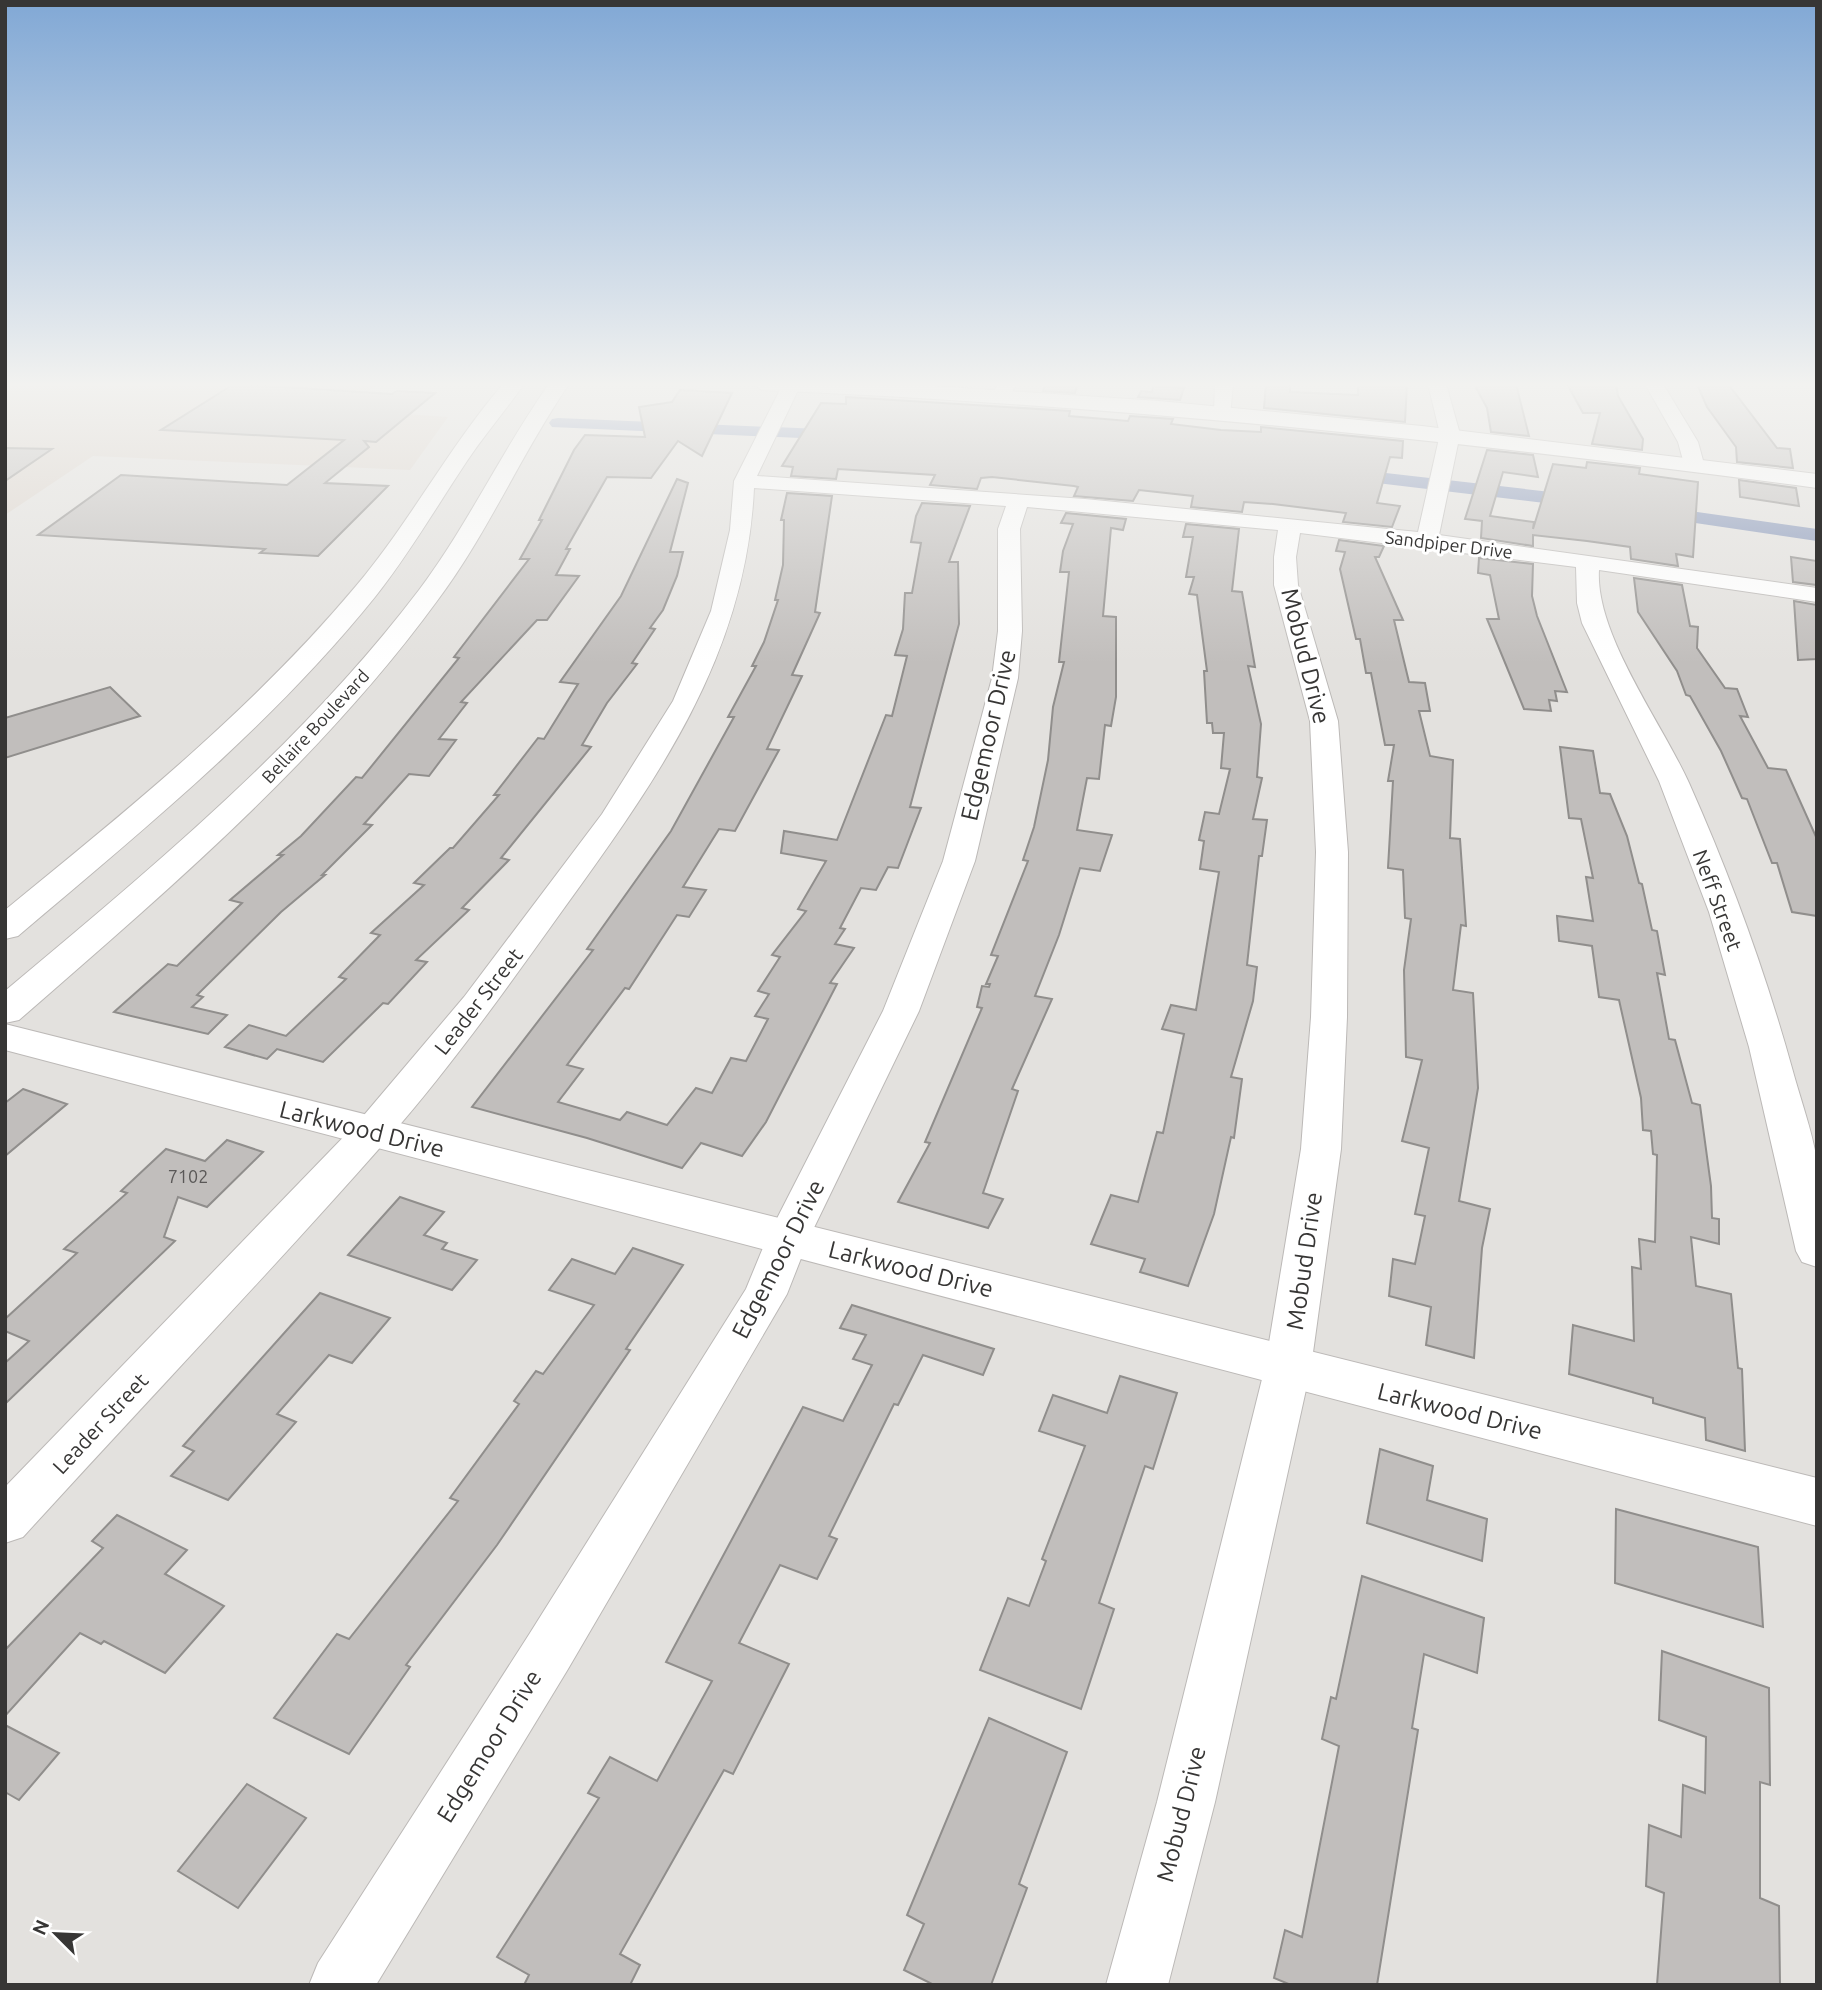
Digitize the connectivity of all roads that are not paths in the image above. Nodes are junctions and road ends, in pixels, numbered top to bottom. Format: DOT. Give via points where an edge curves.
graph roads {
  1 [pos="448,477"];
  2 [pos="503,477"];
  3 [pos="746,477"];
  4 [pos="1439,477"];
  5 [pos="1787,477"];
  6 [pos="744,481"];
  7 [pos="1817,481"];
  8 [pos="1019,500"];
  9 [pos="1290,525"];
  10 [pos="1427,541"];
  11 [pos="1588,562"];
  12 [pos="1817,595"];
  13 [pos="5,928"];
  14 [pos="5,1011"];
  15 [pos="5,1037"];
  16 [pos="373,1131"];
  17 [pos="788,1238"];
  18 [pos="1817,1251"];
  19 [pos="1288,1367"];
  20 [pos="1817,1502"];
  21 [pos="5,1521"];
  22 [pos="340,1985"];
  23 [pos="1137,1985"];
  1 -- 13 [label="main road" via="387,565 296,670 154,805"];
  2 -- 14 [label="main road, Bellaire Boulevard" via="429,594 365,675 292,755 186,857"];
  3 -- 6 [label="street, Leader Street"];
  4 -- 10 [label="street"];
  5 -- 7 [label="main road"];
  6 -- 8 [label="street, Sandpiper Drive"];
  6 -- 16 [label="street, Leader Street" via="741,530 723,611 686,701 615,817 555,901"];
  8 -- 9 [label="street, Sandpiper Drive"];
  8 -- 17 [label="street, Edgemoor Drive" via="1009,529 1010,631 1005,678 959,860 901,1011"];
  9 -- 10 [label="street, Sandpiper Drive"];
  9 -- 19 [label="street, Mobud Drive" via="1286,584 1324,721 1332,852 1321,1149"];
  10 -- 11 [label="street, Sandpiper Drive"];
  11 -- 12 [label="street, Sandpiper Drive"];
  11 -- 18 [label="street, Neff Street" via="1586,601 1656,743 1713,880 1748,986"];
  15 -- 16 [label="main road, Larkwood Drive"];
  16 -- 17 [label="main road, Larkwood Drive"];
  16 -- 21 [label="street, Leader Street"];
  17 -- 19 [label="main road, Larkwood Drive"];
  17 -- 22 [label="street, Edgemoor Drive" via="765,1294"];
  19 -- 20 [label="main road, Larkwood Drive"];
  19 -- 23 [label="street, Mobud Drive" via="1186,1802"];
}
